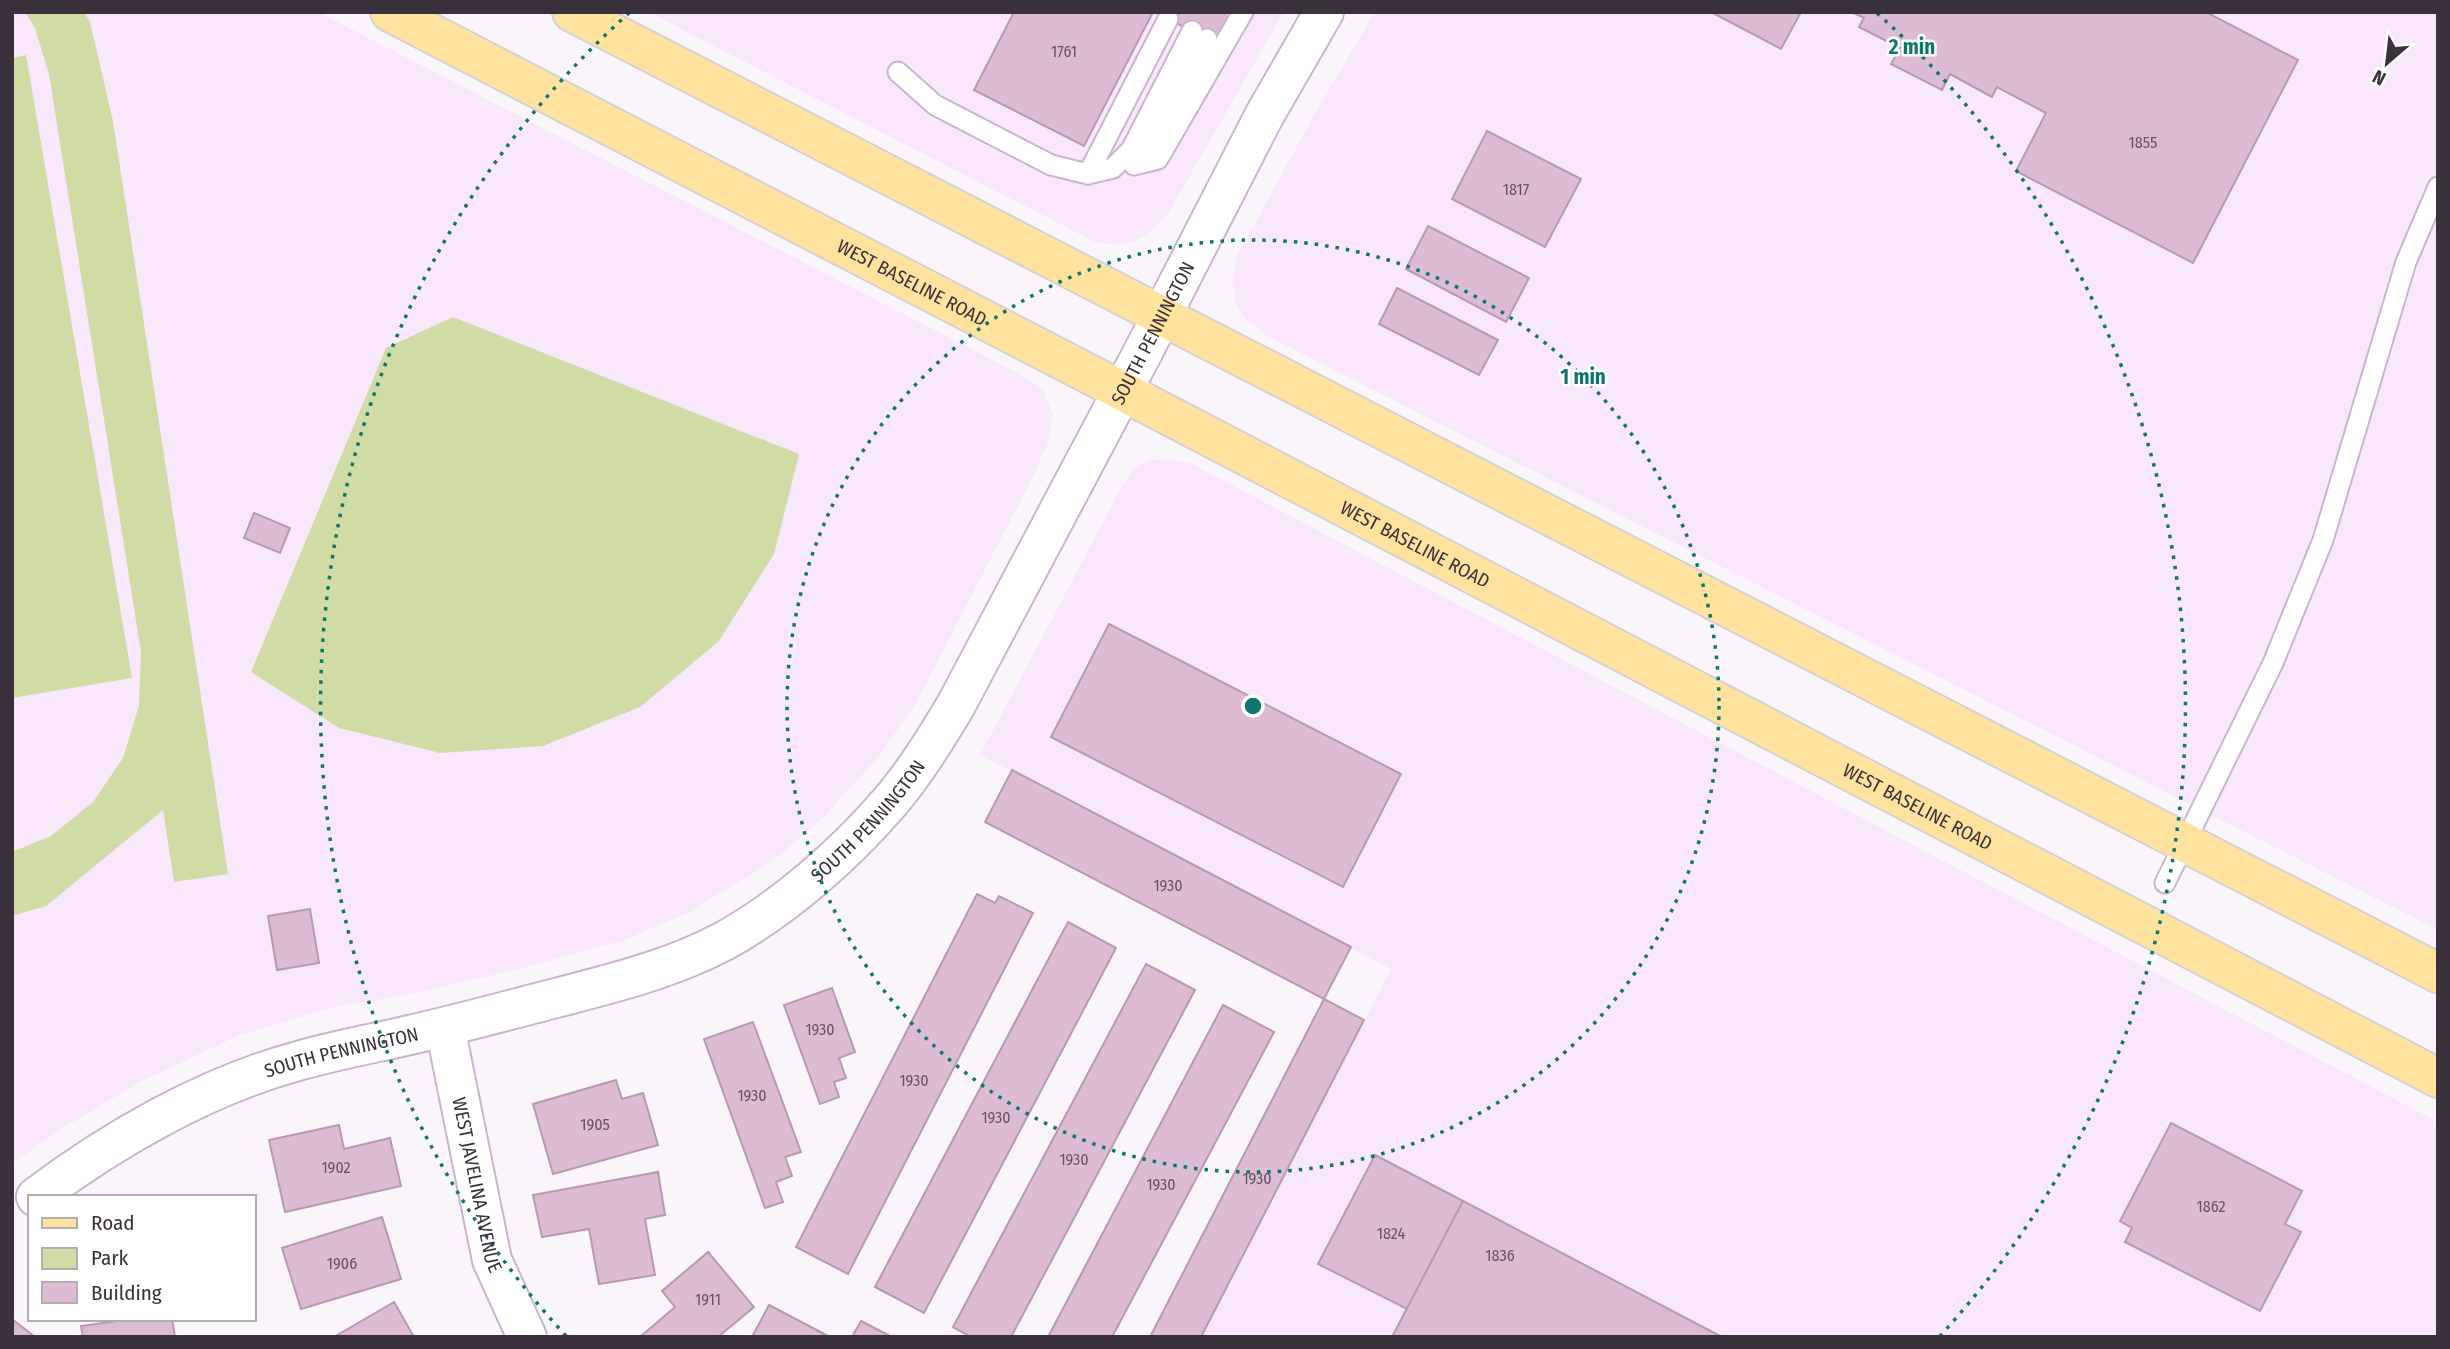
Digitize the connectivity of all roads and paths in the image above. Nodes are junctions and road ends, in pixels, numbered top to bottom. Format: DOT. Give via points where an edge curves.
graph roads {
  1 [pos="390,12"];
  2 [pos="572,12"];
  3 [pos="1243,12"];
  4 [pos="1324,12"];
  5 [pos="1168,19"];
  6 [pos="898,72"];
  7 [pos="1134,165"];
  8 [pos="1113,168"];
  9 [pos="1088,174"];
  10 [pos="2438,187"];
  11 [pos="1161,315"];
  12 [pos="1122,391"];
  13 [pos="2185,844"];
  14 [pos="2165,883"];
  15 [pos="2438,973"];
  16 [pos="445,1027"];
  17 [pos="2438,1078"];
  18 [pos="39,1195"];
  19 [pos="28,1202"];
  20 [pos="12,1214"];
  21 [pos="527,1337"];
  1 -- 12 [label="main road, WEST BASELINE ROAD"];
  2 -- 11 [label="main road"];
  3 -- 7 [label="lane" via="1158,159"];
  4 -- 11 [label="street, SOUTH PENNINGTON" via="1264,116"];
  5 -- 9 [label="lane"];
  6 -- 9 [label="lane" via="936,105 1051,165"];
  7 -- 8 [label="lane"];
  7 -- 8 [label="lane" via="1151,141 1200,35 1131,150"];
  8 -- 9 [label="lane"];
  10 -- 13 [label="lane" via="2406,262 2323,540 2273,663"];
  11 -- 12 [label="street, SOUTH PENNINGTON"];
  11 -- 13 [label="main road"];
  12 -- 16 [label="street, SOUTH PENNINGTON" via="950,715 890,803 830,863 775,907 681,962"];
  12 -- 17 [label="main road, WEST BASELINE ROAD"];
  13 -- 14 [label="lane"];
  13 -- 15 [label="main road"];
  16 -- 18 [label="street, SOUTH PENNINGTON" via="297,1061 205,1094 116,1143"];
  16 -- 21 [label="street, WEST JAVELINA AVENUE" via="492,1261"];
  19 -- 20 [label="street"];
}
